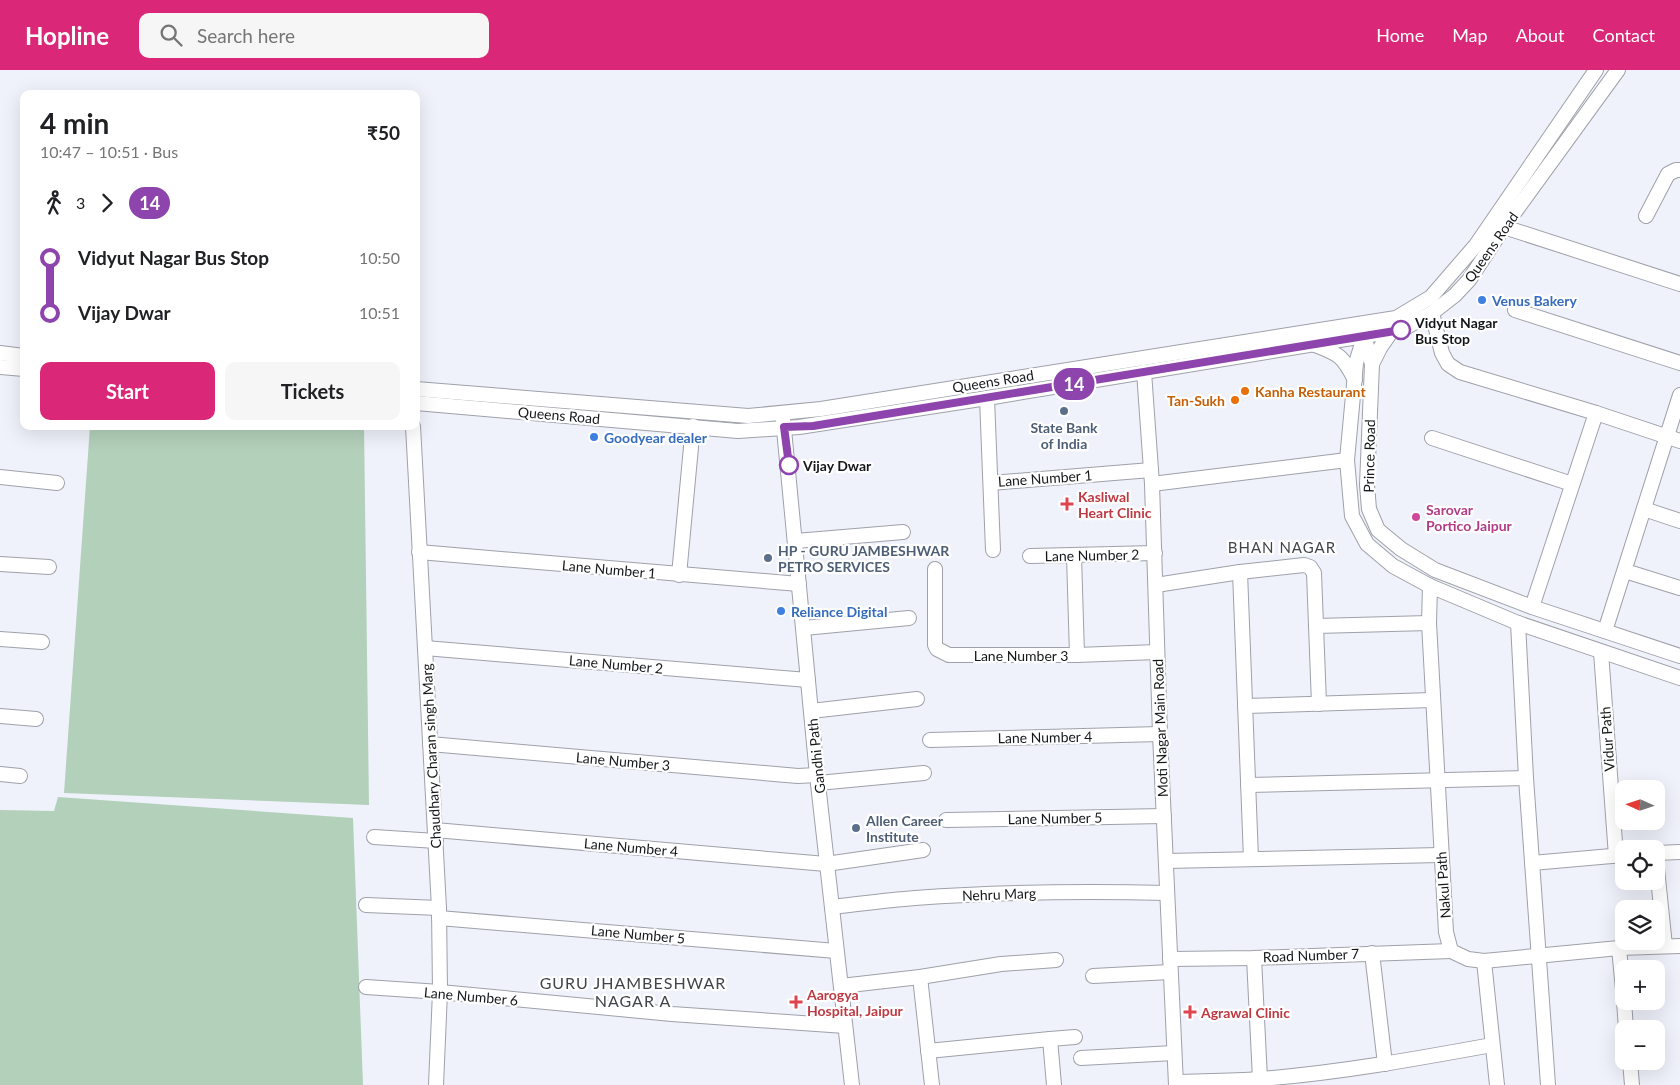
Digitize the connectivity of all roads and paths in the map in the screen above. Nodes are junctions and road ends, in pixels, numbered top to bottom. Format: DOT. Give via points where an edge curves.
graph roads {
  1 [pos="1596,70"];
  2 [pos="1618,70"];
  3 [pos="1574,101"];
  4 [pos="1589,110"];
  5 [pos="1680,170"];
  6 [pos="1646,216"];
  7 [pos="1504,227"];
  8 [pos="1680,284"];
  9 [pos="1515,310"];
  10 [pos="1432,313"];
  11 [pos="1363,322"];
  12 [pos="1391,332"];
  13 [pos="1364,337"];
  14 [pos="1315,345"];
  15 [pos="0,353"];
  16 [pos="20,356"];
  17 [pos="1680,363"];
  18 [pos="1372,364"];
  19 [pos="0,367"];
  20 [pos="20,369"];
  21 [pos="1144,372"];
  22 [pos="1355,380"];
  23 [pos="420,389"];
  24 [pos="1680,394"];
  25 [pos="987,398"];
  26 [pos="420,403"];
  27 [pos="783,412"];
  28 [pos="1596,413"];
  29 [pos="693,426"];
  30 [pos="784,427"];
  31 [pos="413,430"];
  32 [pos="1432,438"];
  33 [pos="1674,439"];
  34 [pos="1347,460"];
  35 [pos="0,477"];
  36 [pos="1152,477"];
  37 [pos="56,483"];
  38 [pos="991,483"];
  39 [pos="1572,484"];
  40 [pos="1644,509"];
  41 [pos="1680,521"];
  42 [pos="903,532"];
  43 [pos="796,542"];
  44 [pos="993,550"];
  45 [pos="419,552"];
  46 [pos="1155,553"];
  47 [pos="1030,556"];
  48 [pos="1074,556"];
  49 [pos="0,564"];
  50 [pos="49,567"];
  51 [pos="935,569"];
  52 [pos="1625,571"];
  53 [pos="1240,572"];
  54 [pos="679,575"];
  55 [pos="799,584"];
  56 [pos="1156,585"];
  57 [pos="1430,586"];
  58 [pos="1680,588"];
  59 [pos="1532,607"];
  60 [pos="909,618"];
  61 [pos="1518,623"];
  62 [pos="1429,624"];
  63 [pos="1316,626"];
  64 [pos="804,628"];
  65 [pos="1605,631"];
  66 [pos="0,639"];
  67 [pos="42,642"];
  68 [pos="425,648"];
  69 [pos="1158,652"];
  70 [pos="1601,652"];
  71 [pos="1077,655"];
  72 [pos="1680,656"];
  73 [pos="1680,678"];
  74 [pos="808,680"];
  75 [pos="918,699"];
  76 [pos="1432,700"];
  77 [pos="1319,704"];
  78 [pos="1245,706"];
  79 [pos="811,711"];
  80 [pos="0,716"];
  81 [pos="36,719"];
  82 [pos="1160,734"];
  83 [pos="930,740"];
  84 [pos="430,744"];
  85 [pos="924,773"];
  86 [pos="0,774"];
  87 [pos="20,776"];
  88 [pos="1526,778"];
  89 [pos="818,779"];
  90 [pos="1437,780"];
  91 [pos="1248,785"];
  92 [pos="1164,816"];
  93 [pos="946,820"];
  94 [pos="436,836"];
  95 [pos="374,837"];
  96 [pos="1619,840"];
  97 [pos="923,850"];
  98 [pos="1680,852"];
  99 [pos="1665,853"];
  100 [pos="1440,855"];
  101 [pos="1615,856"];
  102 [pos="1251,859"];
  103 [pos="1166,861"];
  104 [pos="1532,863"];
  105 [pos="826,864"];
  106 [pos="1167,893"];
  107 [pos="366,905"];
  108 [pos="832,907"];
  109 [pos="439,913"];
  110 [pos="1665,946"];
  111 [pos="1680,946"];
  112 [pos="1615,948"];
  113 [pos="836,951"];
  114 [pos="1452,951"];
  115 [pos="1372,953"];
  116 [pos="1538,955"];
  117 [pos="1254,958"];
  118 [pos="1056,960"];
  119 [pos="1484,961"];
  120 [pos="1170,966"];
  121 [pos="1093,976"];
  122 [pos="920,977"];
  123 [pos="841,986"];
  124 [pos="366,988"];
  125 [pos="440,992"];
  126 [pos="845,1026"];
  127 [pos="1075,1037"];
  128 [pos="1050,1039"];
  129 [pos="1492,1046"];
  130 [pos="928,1051"];
  131 [pos="1174,1053"];
  132 [pos="1081,1058"];
  133 [pos="1385,1064"];
  134 [pos="1631,1070"];
  135 [pos="1260,1079"];
  136 [pos="1176,1084"];
  137 [pos="436,1085"];
  138 [pos="852,1085"];
  139 [pos="932,1085"];
  140 [pos="1054,1085"];
  141 [pos="1497,1085"];
  142 [pos="1548,1085"];
  143 [pos="1632,1085"];
  1 -- 3 [label="street, Queens Road"];
  2 -- 4 [label="street, Queens Road"];
  3 -- 4 [label="street"];
  3 -- 11 [label="street, Queens Road" via="1476,245 1430,297 1396,318"];
  4 -- 7 [label="street, Queens Road"];
  5 -- 6 [label="street" via="1668,174"];
  7 -- 8 [label="street"];
  7 -- 10 [label="street, Queens Road" via="1469,280"];
  9 -- 17 [label="street"];
  10 -- 12 [label="street, Queens Road"];
  10 -- 28 [label="street" via="1442,353 1448,364 1460,372"];
  11 -- 13 [label="street"];
  11 -- 27 [label="street, Queens Road" via="821,409"];
  12 -- 13 [label="street, Queens Road"];
  12 -- 18 [label="street"];
  13 -- 14 [label="street, Queens Road"];
  13 -- 18 [label="street, Prince Road"];
  13 -- 22 [label="street, Prince Road" via="1356,363"];
  14 -- 21 [label="street, Queens Road"];
  14 -- 22 [label="street" via="1337,354 1347,364"];
  15 -- 16 [label="street"];
  18 -- 59 [label="street, Prince Road" via="1367,485 1369,509 1378,530 1435,570"];
  19 -- 20 [label="street"];
  21 -- 25 [label="street, Queens Road"];
  21 -- 36 [label="street, Moti Nagar Main Road"];
  22 -- 34 [label="street, Prince Road"];
  23 -- 27 [label="street, Queens Road" via="748,416"];
  24 -- 33 [label="street"];
  25 -- 30 [label="street, Queens Road" via="813,426"];
  25 -- 38 [label="street, Lane Number 1"];
  26 -- 29 [label="street, Queens Road"];
  27 -- 30 [label="street, Gandhi Path"];
  28 -- 33 [label="street"];
  28 -- 39 [label="street"];
  29 -- 30 [label="street, Queens Road" via="738,430"];
  29 -- 54 [label="street"];
  30 -- 43 [label="street, Gandhi Path"];
  31 -- 45 [label="street, Chaudhary Charan singh Marg"];
  32 -- 39 [label="street"];
  33 -- 40 [label="street"];
  34 -- 36 [label="street, Lane Number 1"];
  34 -- 57 [label="street, Prince Road" via="1352,516 1367,544 1393,566"];
  35 -- 37 [label="street"];
  36 -- 38 [label="street, Lane Number 1"];
  36 -- 46 [label="street, Moti Nagar Main Road"];
  38 -- 44 [label="street"];
  39 -- 59 [label="street"];
  40 -- 41 [label="street"];
  40 -- 52 [label="street"];
  42 -- 43 [label="street"];
  43 -- 55 [label="street, Gandhi Path"];
  45 -- 54 [label="street, Lane Number 1"];
  45 -- 68 [label="street, Chaudhary Charan singh Marg"];
  46 -- 48 [label="street, Lane Number 2"];
  46 -- 56 [label="street, Moti Nagar Main Road"];
  47 -- 48 [label="street, Lane Number 2"];
  48 -- 71 [label="street"];
  49 -- 50 [label="street"];
  51 -- 71 [label="street, Lane Number 3" via="935,645 942,653"];
  52 -- 58 [label="street"];
  52 -- 65 [label="street"];
  53 -- 56 [label="street"];
  53 -- 63 [label="street" via="1310,567 1314,573"];
  53 -- 78 [label="street"];
  54 -- 55 [label="street, Lane Number 1"];
  55 -- 64 [label="street, Gandhi Path"];
  56 -- 69 [label="street, Moti Nagar Main Road"];
  57 -- 61 [label="street, Prince Road"];
  57 -- 62 [label="street, Nakul Path"];
  59 -- 65 [label="street, Prince Road"];
  60 -- 64 [label="street"];
  61 -- 70 [label="street, Prince Road"];
  61 -- 88 [label="street"];
  62 -- 63 [label="street"];
  62 -- 76 [label="street, Nakul Path"];
  63 -- 77 [label="street"];
  64 -- 74 [label="street, Gandhi Path"];
  65 -- 72 [label="street, Prince Road"];
  66 -- 67 [label="street"];
  68 -- 74 [label="street, Lane Number 2"];
  68 -- 84 [label="street, Chaudhary Charan singh Marg"];
  69 -- 71 [label="street, Lane Number 3"];
  69 -- 82 [label="street, Moti Nagar Main Road"];
  70 -- 73 [label="street, Prince Road"];
  70 -- 96 [label="street, Vidur Path"];
  74 -- 79 [label="street, Gandhi Path"];
  75 -- 79 [label="street"];
  76 -- 77 [label="street"];
  76 -- 90 [label="street, Nakul Path"];
  77 -- 78 [label="street"];
  78 -- 91 [label="street"];
  79 -- 89 [label="street, Gandhi Path"];
  80 -- 81 [label="street"];
  82 -- 83 [label="street, Lane Number 4"];
  82 -- 92 [label="street, Moti Nagar Main Road"];
  84 -- 89 [label="street, Lane Number 3"];
  84 -- 94 [label="street, Chaudhary Charan singh Marg"];
  85 -- 89 [label="street, Lane Number 3"];
  86 -- 87 [label="street"];
  88 -- 90 [label="street"];
  88 -- 104 [label="street"];
  89 -- 105 [label="street, Gandhi Path"];
  90 -- 91 [label="street"];
  90 -- 100 [label="street, Nakul Path"];
  91 -- 102 [label="street"];
  92 -- 93 [label="street, Lane Number 5"];
  92 -- 103 [label="street, Moti Nagar Main Road"];
  94 -- 95 [label="street, Lane Number 4"];
  94 -- 105 [label="street, Lane Number 4"];
  94 -- 109 [label="street, Chaudhary Charan singh Marg"];
  97 -- 105 [label="street, Lane Number 4"];
  98 -- 99 [label="street"];
  100 -- 102 [label="street"];
  100 -- 114 [label="street, Nakul Path" via="1446,932"];
  101 -- 104 [label="street"];
  102 -- 103 [label="street"];
  103 -- 106 [label="street, Moti Nagar Main Road"];
  104 -- 116 [label="street"];
  105 -- 108 [label="street, Gandhi Path"];
  106 -- 108 [label="street, Nehru Marg" via="1015,892"];
  106 -- 120 [label="street, Moti Nagar Main Road"];
  107 -- 109 [label="street, Lane Number 5"];
  108 -- 113 [label="street, Gandhi Path"];
  109 -- 113 [label="street, Lane Number 5"];
  109 -- 125 [label="street, Chaudhary Charan singh Marg"];
  110 -- 111 [label="street"];
  112 -- 116 [label="street"];
  113 -- 123 [label="street, Gandhi Path"];
  114 -- 115 [label="street, Road Number 7"];
  114 -- 119 [label="street" via="1468,959"];
  115 -- 117 [label="street, Road Number 7"];
  115 -- 133 [label="street"];
  116 -- 119 [label="street"];
  116 -- 142 [label="street"];
  117 -- 120 [label="street, Road Number 7"];
  117 -- 135 [label="street"];
  118 -- 122 [label="street" via="1001,964"];
  119 -- 129 [label="street"];
  120 -- 121 [label="street, Road Number 7"];
  120 -- 131 [label="street, Moti Nagar Main Road"];
  122 -- 123 [label="street"];
  122 -- 130 [label="street"];
  123 -- 126 [label="street, Gandhi Path"];
  124 -- 125 [label="street, Lane Number 6"];
  125 -- 126 [label="street, Lane Number 6" via="672,1014"];
  125 -- 137 [label="street, Chaudhary Charan singh Marg"];
  126 -- 138 [label="street, Gandhi Path"];
  127 -- 128 [label="street"];
  128 -- 130 [label="street"];
  128 -- 140 [label="street"];
  129 -- 133 [label="street"];
  129 -- 141 [label="street"];
  130 -- 139 [label="street"];
  131 -- 132 [label="street"];
  131 -- 136 [label="street, Moti Nagar Main Road"];
  133 -- 135 [label="street"];
  134 -- 143 [label="street"];
  135 -- 136 [label="street"];
}
